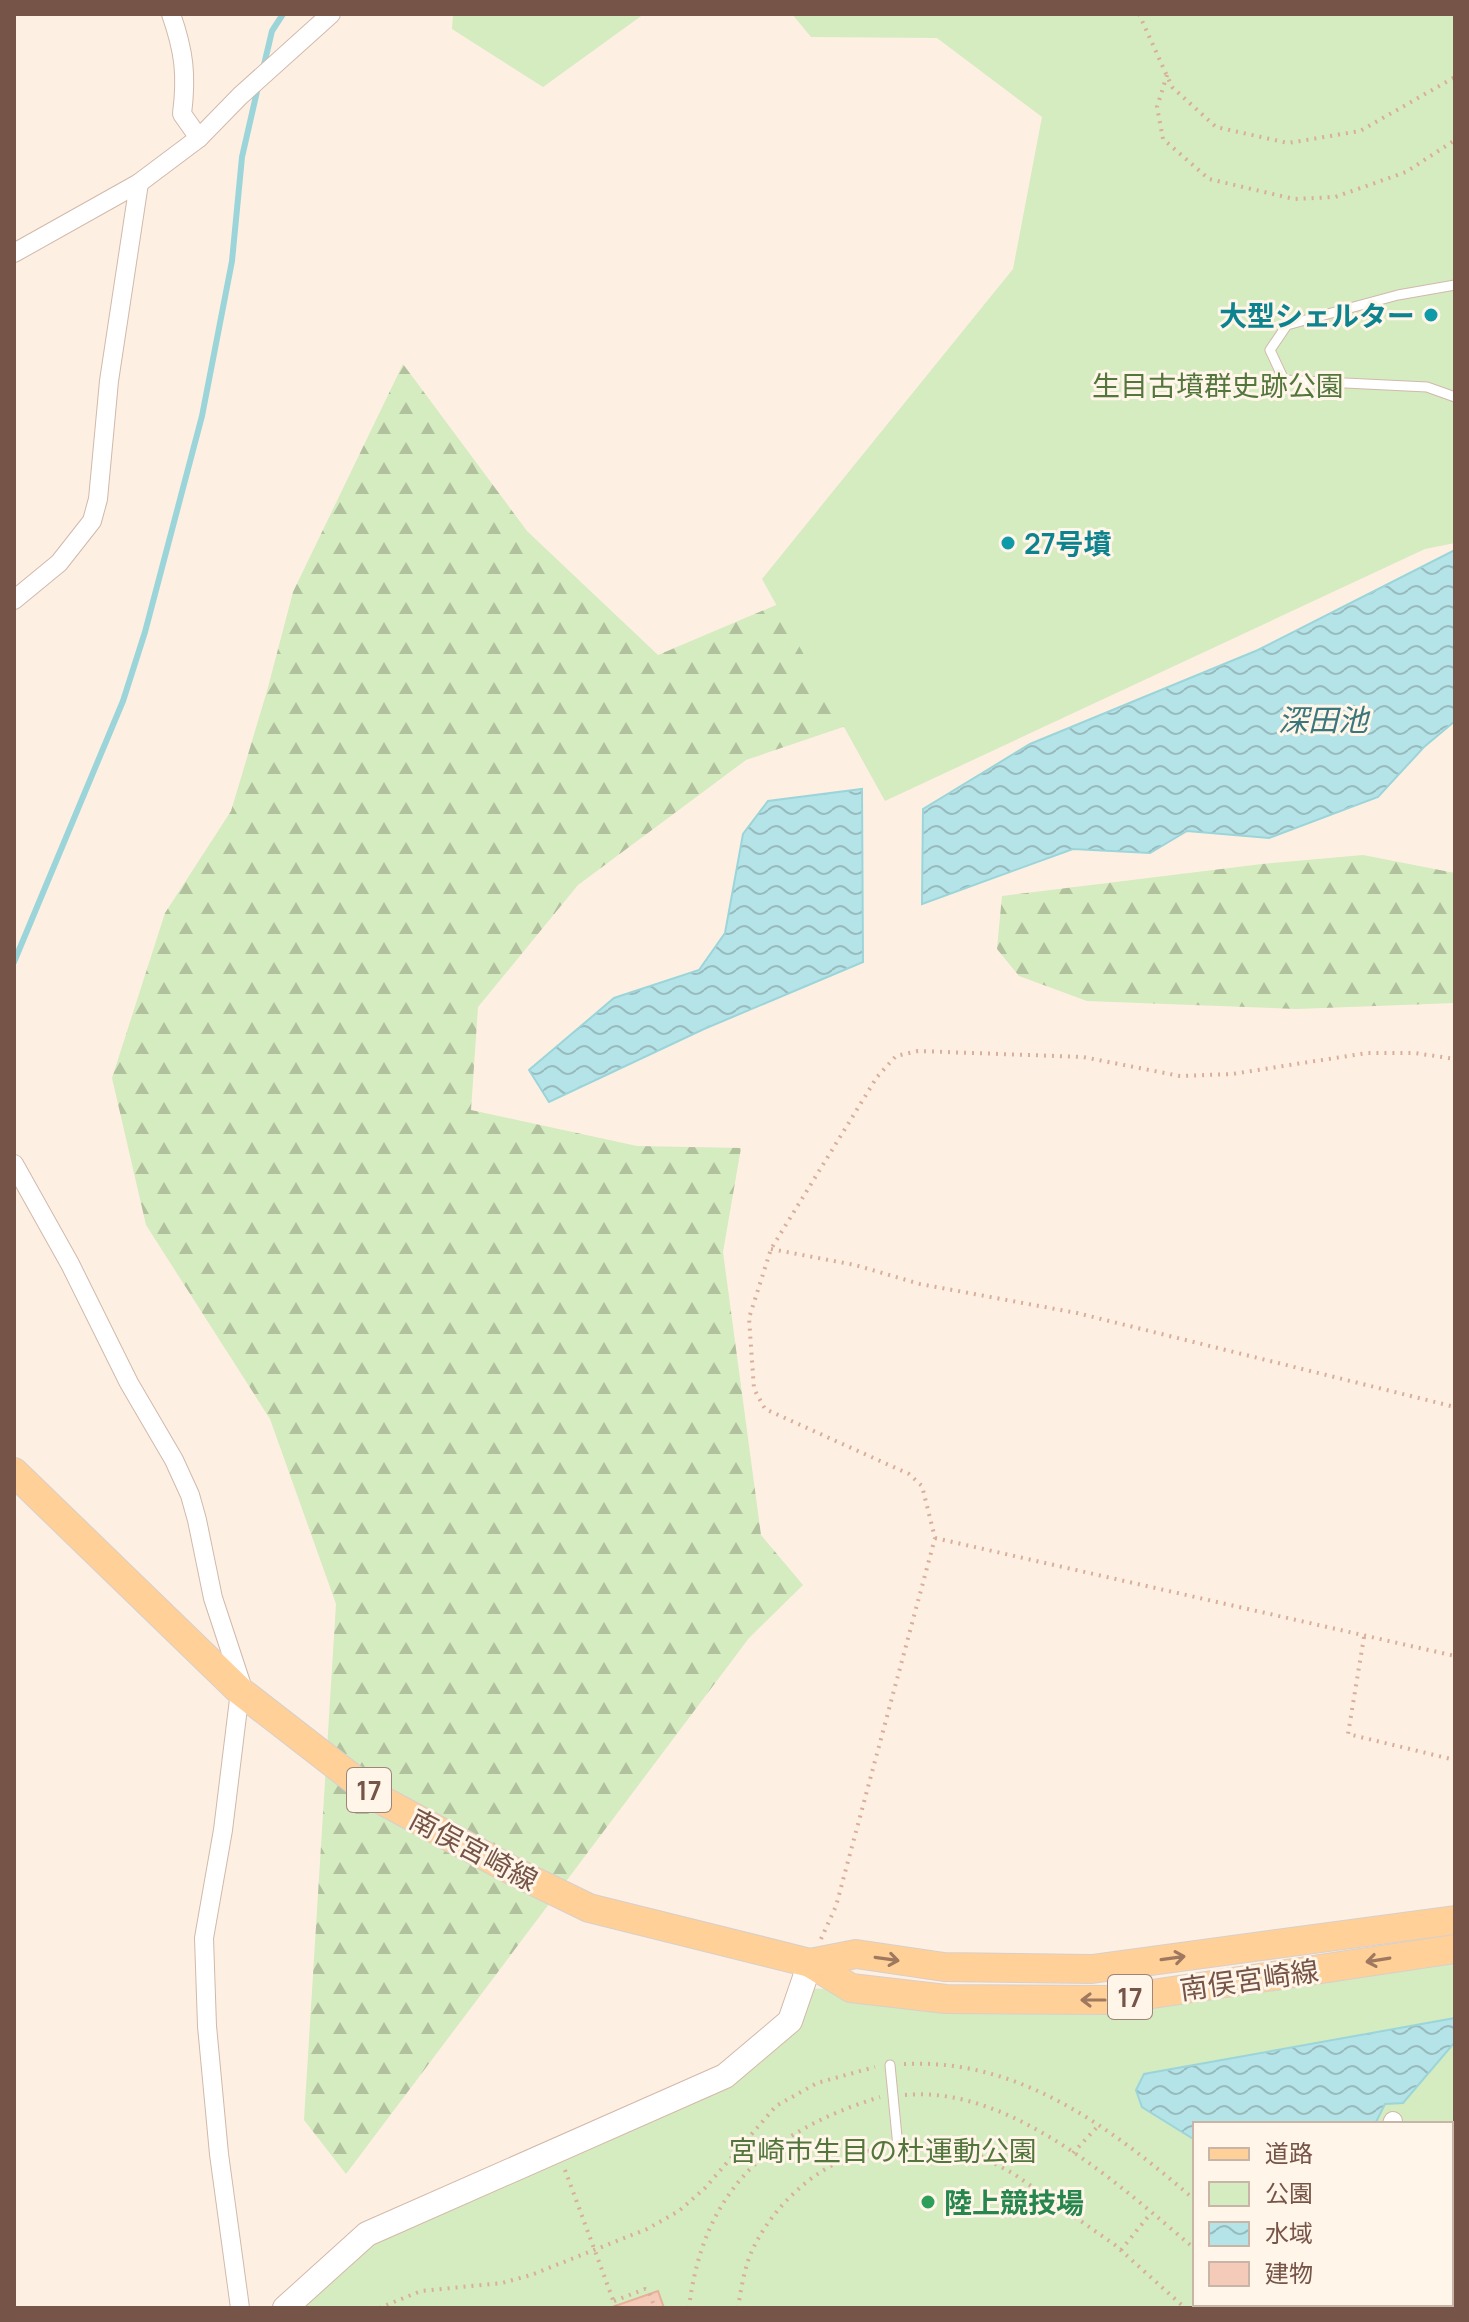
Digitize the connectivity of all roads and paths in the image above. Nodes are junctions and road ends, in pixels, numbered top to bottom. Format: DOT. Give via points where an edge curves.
graph roads {
  1 [pos="171,14"];
  2 [pos="331,14"];
  3 [pos="1139,14"];
  4 [pos="1167,75"];
  5 [pos="1455,77"];
  6 [pos="199,138"];
  7 [pos="1455,140"];
  8 [pos="139,183"];
  9 [pos="14,253"];
  10 [pos="1455,285"];
  11 [pos="1455,397"];
  12 [pos="14,600"];
  13 [pos="1455,1059"];
  14 [pos="14,1164"];
  15 [pos="771,1249"];
  16 [pos="1455,1407"];
  17 [pos="14,1472"];
  18 [pos="935,1538"];
  19 [pos="1364,1637"];
  20 [pos="1455,1656"];
  21 [pos="240,1691"];
  22 [pos="1455,1760"];
  23 [pos="1455,1920"];
  24 [pos="1455,1949"];
  25 [pos="810,1963"];
  26 [pos="890,2065"];
  27 [pos="893,2096"];
  28 [pos="1098,2126"];
  29 [pos="898,2147"];
  30 [pos="1073,2153"];
  31 [pos="565,2168"];
  32 [pos="1193,2198"];
  33 [pos="1151,2213"];
  34 [pos="1193,2247"];
  35 [pos="594,2249"];
  36 [pos="1121,2250"];
  37 [pos="614,2301"];
  38 [pos="240,2308"];
  39 [pos="285,2308"];
  40 [pos="379,2308"];
  41 [pos="616,2308"];
  42 [pos="655,2308"];
  43 [pos="689,2308"];
  44 [pos="738,2308"];
  45 [pos="1185,2308"];
  1 -- 6 [label="street" via="186,83 182,114"];
  2 -- 6 [label="street"];
  3 -- 4 [label="path"];
  4 -- 5 [label="path" via="1172,87 1216,127 1288,143 1360,131"];
  4 -- 7 [label="path" via="1157,107 1163,139 1209,179 1294,199 1335,197 1406,172"];
  6 -- 8 [label="street"];
  8 -- 9 [label="street"];
  8 -- 12 [label="street" via="92,521 59,563"];
  10 -- 11 [label="lane" via="1287,325 1270,350 1284,380 1427,387"];
  13 -- 15 [label="path" via="1367,1053 1232,1074 1180,1076 1083,1057 918,1051 896,1056 877,1077"];
  14 -- 21 [label="street" via="190,1495"];
  15 -- 16 [label="path" via="1105,1320"];
  15 -- 18 [label="path" via="749,1318 754,1389 765,1409 909,1474 922,1486"];
  17 -- 21 [label="main road, 南俣宮崎線 / 17"];
  18 -- 19 [label="path"];
  18 -- 25 [label="path" via="836,1906"];
  19 -- 20 [label="path"];
  19 -- 22 [label="path" via="1348,1734"];
  21 -- 25 [label="main road, 南俣宮崎線 / 17" via="378,1798 589,1908"];
  21 -- 38 [label="street" via="204,1938 219,2154"];
  25 -- 23 [label="main road, 南俣宮崎線 / 17, one-way" via="856,1954 944,1967 1092,1969"];
  24 -- 25 [label="main road, 南俣宮崎線 / 17, one-way" via="1112,2000 946,1999 867,1990 851,1988"];
  25 -- 39 [label="street" via="790,2021 725,2076 367,2234"];
  26 -- 27 [label="lane"];
  26 -- 28 [label="path" via="933,2063 999,2074 1051,2095"];
  26 -- 35 [label="path" via="817,2083 776,2106 679,2211"];
  27 -- 29 [label="lane"];
  27 -- 30 [label="path" via="946,2097 985,2106 1022,2120"];
  27 -- 43 [label="path" via="838,2110 804,2127 744,2174 720,2208 693,2272"];
  28 -- 30 [label="path"];
  28 -- 32 [label="path"];
  29 -- 36 [label="path" via="979,2155"];
  29 -- 44 [label="path" via="845,2160 788,2199 751,2253"];
  30 -- 33 [label="path"];
  31 -- 35 [label="path"];
  33 -- 34 [label="path"];
  33 -- 36 [label="path"];
  35 -- 37 [label="path"];
  35 -- 40 [label="path" via="502,2283 421,2291"];
  36 -- 45 [label="path"];
  37 -- 41 [label="path"];
  37 -- 42 [label="path" via="645,2289"];
}
